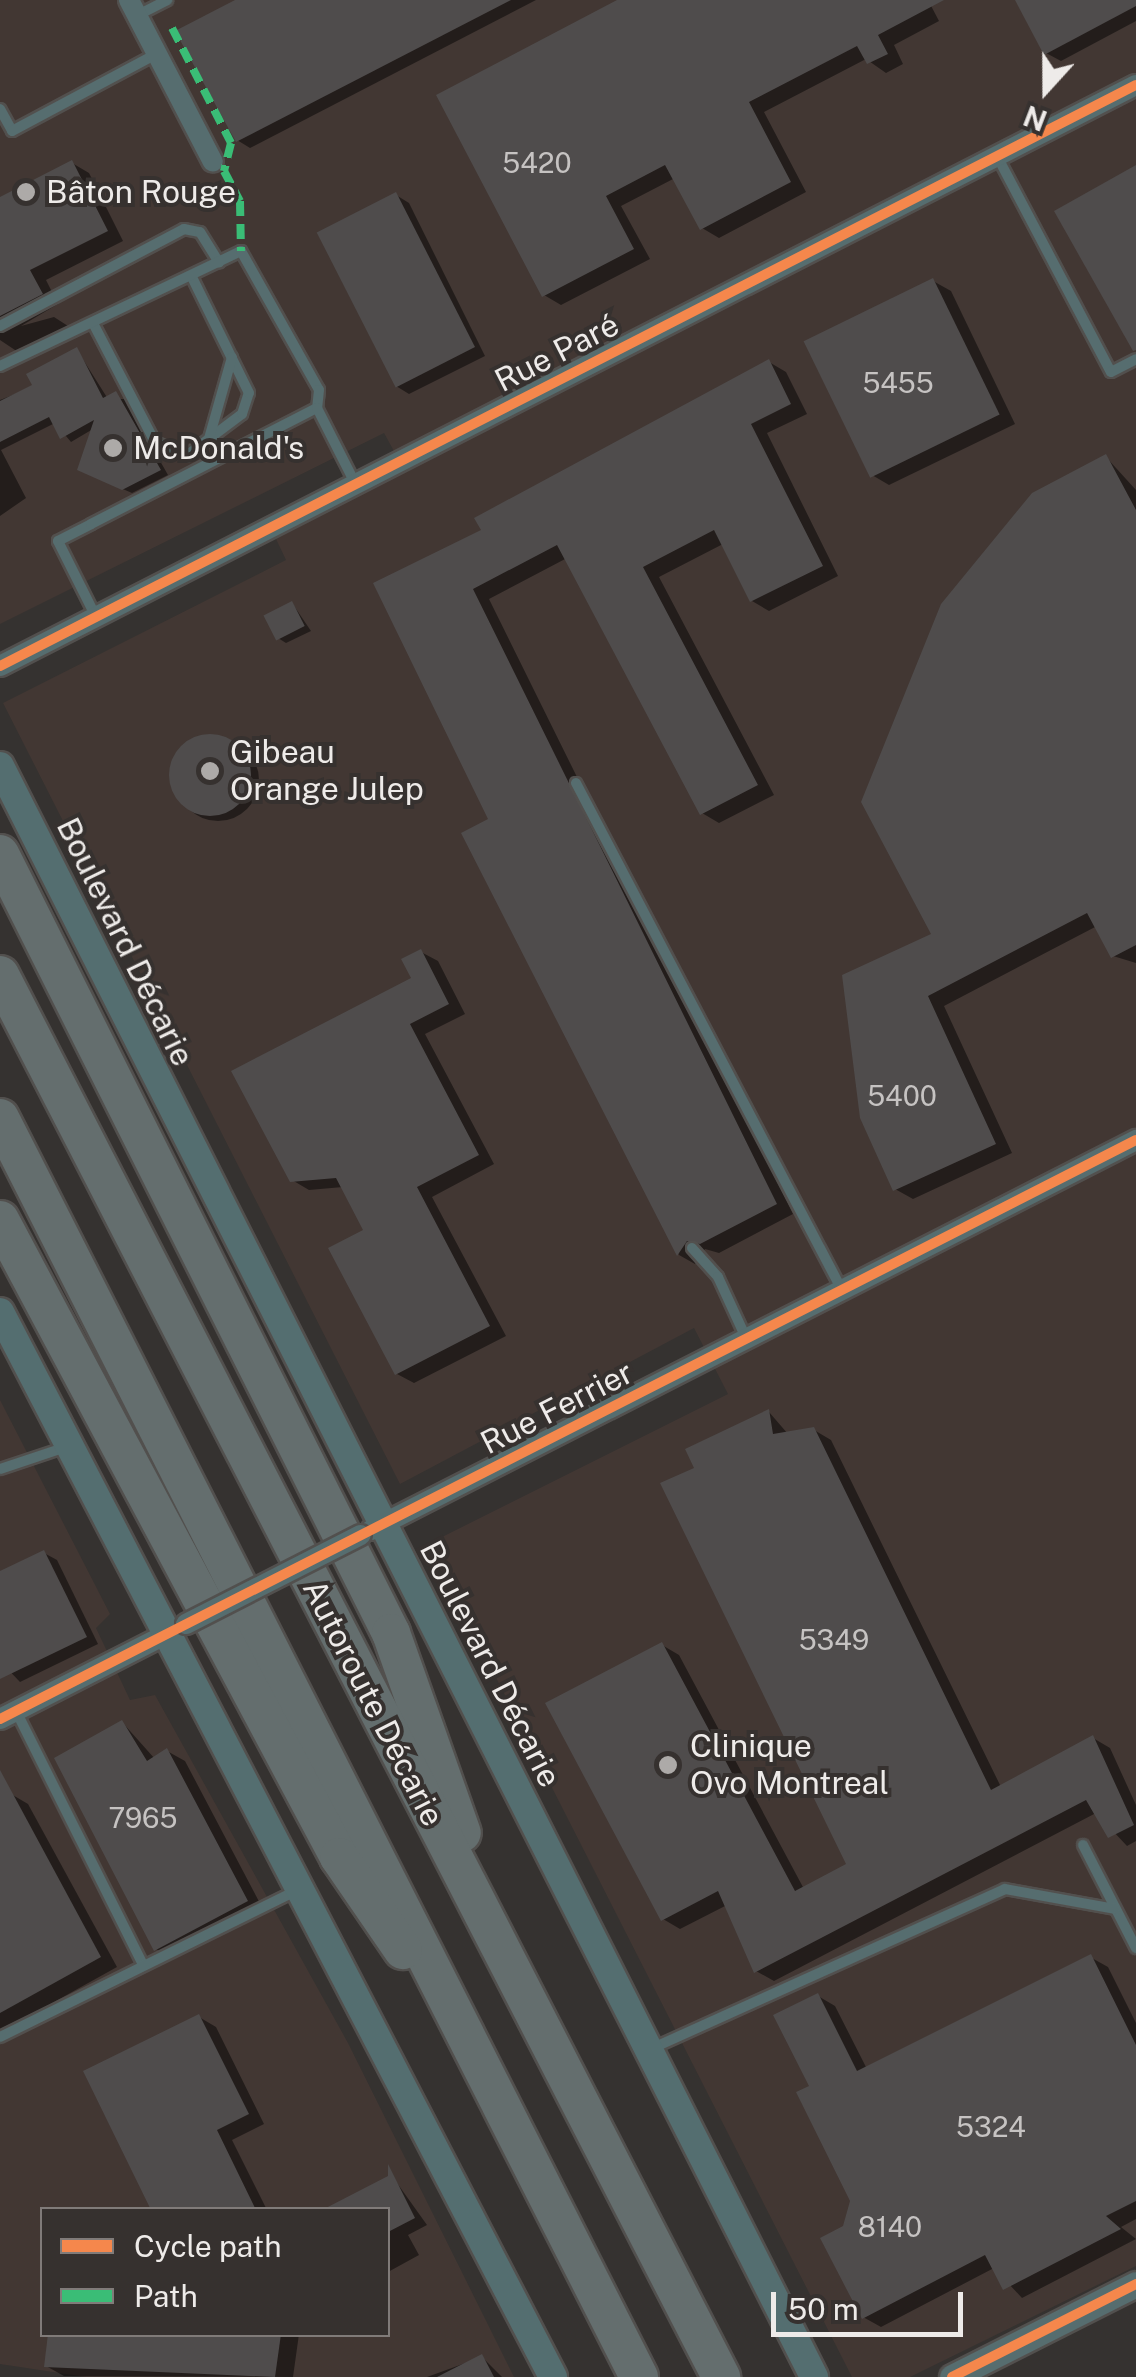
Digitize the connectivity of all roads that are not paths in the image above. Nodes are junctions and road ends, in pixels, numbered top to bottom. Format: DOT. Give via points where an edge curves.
graph roads {
  1 [pos="167,0"];
  2 [pos="133,8"];
  3 [pos="156,54"];
  4 [pos="1136,86"];
  5 [pos="0,110"];
  6 [pos="997,156"];
  7 [pos="213,162"];
  8 [pos="219,263"];
  9 [pos="192,277"];
  10 [pos="0,326"];
  11 [pos="94,326"];
  12 [pos="232,357"];
  13 [pos="1136,360"];
  14 [pos="0,366"];
  15 [pos="317,408"];
  16 [pos="208,442"];
  17 [pos="356,484"];
  18 [pos="96,617"];
  19 [pos="0,666"];
  20 [pos="0,766"];
  21 [pos="576,783"];
  22 [pos="0,854"];
  23 [pos="0,974"];
  24 [pos="0,1118"];
  25 [pos="1136,1140"];
  26 [pos="0,1220"];
  27 [pos="692,1248"];
  28 [pos="842,1291"];
  29 [pos="0,1312"];
  30 [pos="746,1339"];
  31 [pos="69,1446"];
  32 [pos="0,1469"];
  33 [pos="371,1530"];
  34 [pos="177,1629"];
  35 [pos="8,1714"];
  36 [pos="1082,1845"];
  37 [pos="300,1889"];
  38 [pos="1115,1909"];
  39 [pos="1136,1948"];
  40 [pos="142,1963"];
  41 [pos="512,1972"];
  42 [pos="0,2037"];
  43 [pos="468,2043"];
  44 [pos="647,2050"];
  45 [pos="1136,2284"];
  46 [pos="553,2377"];
  47 [pos="639,2377"];
  48 [pos="720,2377"];
  49 [pos="814,2377"];
  50 [pos="952,2377"];
  1 -- 2 [label="lane"];
  2 -- 3 [label="street"];
  3 -- 5 [label="lane" via="12,132"];
  3 -- 7 [label="street"];
  4 -- 6 [label="street, Rue Paré"];
  6 -- 13 [label="lane" via="1112,372"];
  6 -- 17 [label="street, Rue Paré"];
  8 -- 9 [label="lane"];
  8 -- 10 [label="lane" via="200,232 184,229"];
  8 -- 15 [label="lane" via="241,251 319,390"];
  9 -- 11 [label="lane"];
  9 -- 12 [label="lane"];
  11 -- 14 [label="lane"];
  11 -- 16 [label="lane" via="165,453 186,456"];
  12 -- 16 [label="lane"];
  12 -- 16 [label="lane" via="248,405"];
  15 -- 17 [label="lane"];
  15 -- 18 [label="lane" via="58,541"];
  17 -- 18 [label="street, Rue Paré"];
  18 -- 19 [label="street, Rue Paré"];
  20 -- 33 [label="main road, Boulevard Décarie"];
  21 -- 28 [label="lane"];
  22 -- 41 [label="highway" via="390,1633"];
  23 -- 41 [label="highway, Autoroute Décarie"];
  24 -- 43 [label="highway, Autoroute Décarie"];
  25 -- 28 [label="street, Rue Ferrier"];
  26 -- 43 [label="highway" via="339,1857"];
  27 -- 30 [label="lane" via="718,1277"];
  28 -- 30 [label="street, Rue Ferrier"];
  29 -- 31 [label="main road"];
  30 -- 33 [label="street, Rue Ferrier"];
  31 -- 32 [label="lane"];
  31 -- 34 [label="main road"];
  33 -- 34 [label="street, Rue Ferrier, bridge"];
  33 -- 44 [label="main road, Boulevard Décarie"];
  34 -- 35 [label="street, Rue Ferrier"];
  34 -- 37 [label="main road"];
  35 -- 40 [label="lane"];
  36 -- 38 [label="lane"];
  37 -- 40 [label="lane"];
  37 -- 46 [label="main road"];
  38 -- 39 [label="lane"];
  38 -- 44 [label="lane" via="1005,1889"];
  40 -- 42 [label="lane"];
  41 -- 48 [label="highway, Autoroute Décarie"];
  43 -- 47 [label="highway, Autoroute Décarie"];
  44 -- 49 [label="main road, Boulevard Décarie"];
  45 -- 50 [label="street"];
}
